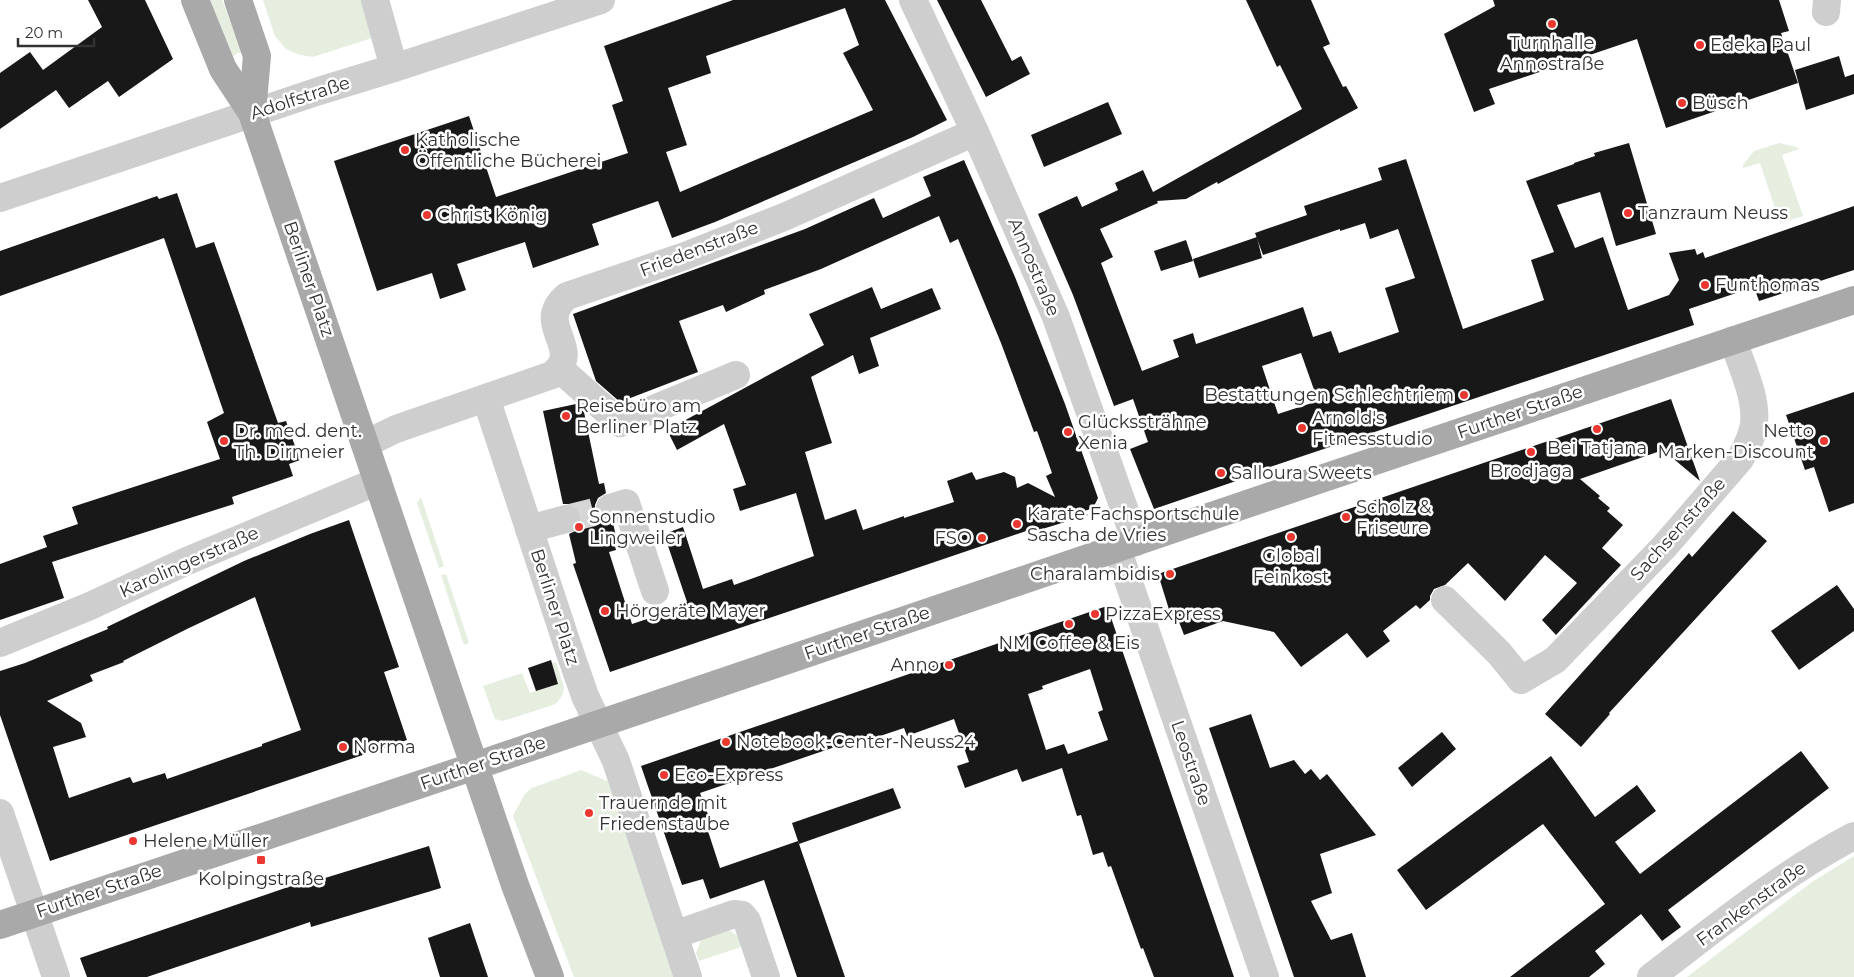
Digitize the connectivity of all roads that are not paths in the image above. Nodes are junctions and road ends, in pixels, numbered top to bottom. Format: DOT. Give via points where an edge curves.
graph roads {
  1 [pos="194,0"];
  2 [pos="238,0"];
  3 [pos="375,0"];
  4 [pos="602,0"];
  5 [pos="913,0"];
  6 [pos="394,68"];
  7 [pos="252,113"];
  8 [pos="975,132"];
  9 [pos="0,198"];
  10 [pos="1854,300"];
  11 [pos="1733,340"];
  12 [pos="560,369"];
  13 [pos="736,375"];
  14 [pos="486,398"];
  15 [pos="366,444"];
  16 [pos="378,481"];
  17 [pos="610,508"];
  18 [pos="566,519"];
  19 [pos="529,529"];
  20 [pos="1126,545"];
  21 [pos="655,591"];
  22 [pos="1445,600"];
  23 [pos="1450,626"];
  24 [pos="0,643"];
  25 [pos="1521,680"];
  26 [pos="598,724"];
  27 [pos="474,766"];
  28 [pos="0,813"];
  29 [pos="1854,836"];
  30 [pos="34,913"];
  31 [pos="0,925"];
  32 [pos="674,935"];
  33 [pos="56,977"];
  34 [pos="550,977"];
  35 [pos="688,977"];
  36 [pos="766,977"];
  37 [pos="1265,977"];
  38 [pos="1651,977"];
  1 -- 7 [label="main road" via="223,69"];
  2 -- 7 [label="main road" via="257,56"];
  3 -- 6 [label="street"];
  4 -- 6 [label="street, Adolfstraße"];
  5 -- 8 [label="street, Annostraße"];
  6 -- 7 [label="street, Adolfstraße"];
  7 -- 9 [label="street, Adolfstraße"];
  7 -- 15 [label="main road, Berliner Platz"];
  8 -- 12 [label="street, Friedenstraße" via="784,217 685,256 567,296 555,312 564,352"];
  8 -- 20 [label="street, Annostraße" via="1056,317"];
  10 -- 11 [label="main road, Further Straße"];
  11 -- 20 [label="main road, Further Straße"];
  11 -- 25 [label="street, Sachsenstraße" via="1765,402 1740,459 1664,547 1555,660"];
  12 -- 13 [label="street" via="620,423"];
  12 -- 14 [label="street" via="552,375"];
  14 -- 15 [label="street" via="396,429"];
  14 -- 19 [label="street, Berliner Platz"];
  15 -- 16 [label="main road, Berliner Platz"];
  16 -- 24 [label="street, Karolingerstraße"];
  16 -- 27 [label="main road, Berliner Platz"];
  17 -- 21 [label="street" via="626,503"];
  18 -- 19 [label="street"];
  19 -- 26 [label="street, Berliner Platz" via="585,696"];
  20 -- 26 [label="main road, Further Straße"];
  20 -- 37 [label="street, Leostraße"];
  22 -- 25 [label="street" via="1499,653"];
  23 -- 25 [label="street" via="1488,663"];
  26 -- 27 [label="main road, Further Straße"];
  26 -- 32 [label="street, Berliner Platz" via="616,761"];
  27 -- 30 [label="main road, Further Straße"];
  27 -- 34 [label="main road, Berliner Platz"];
  28 -- 30 [label="street"];
  29 -- 38 [label="street, Frankenstraße" via="1785,877"];
  30 -- 31 [label="main road, Further Straße"];
  30 -- 33 [label="street"];
  32 -- 35 [label="street, Berliner Platz"];
  32 -- 36 [label="street" via="734,914 742,915"];
}
